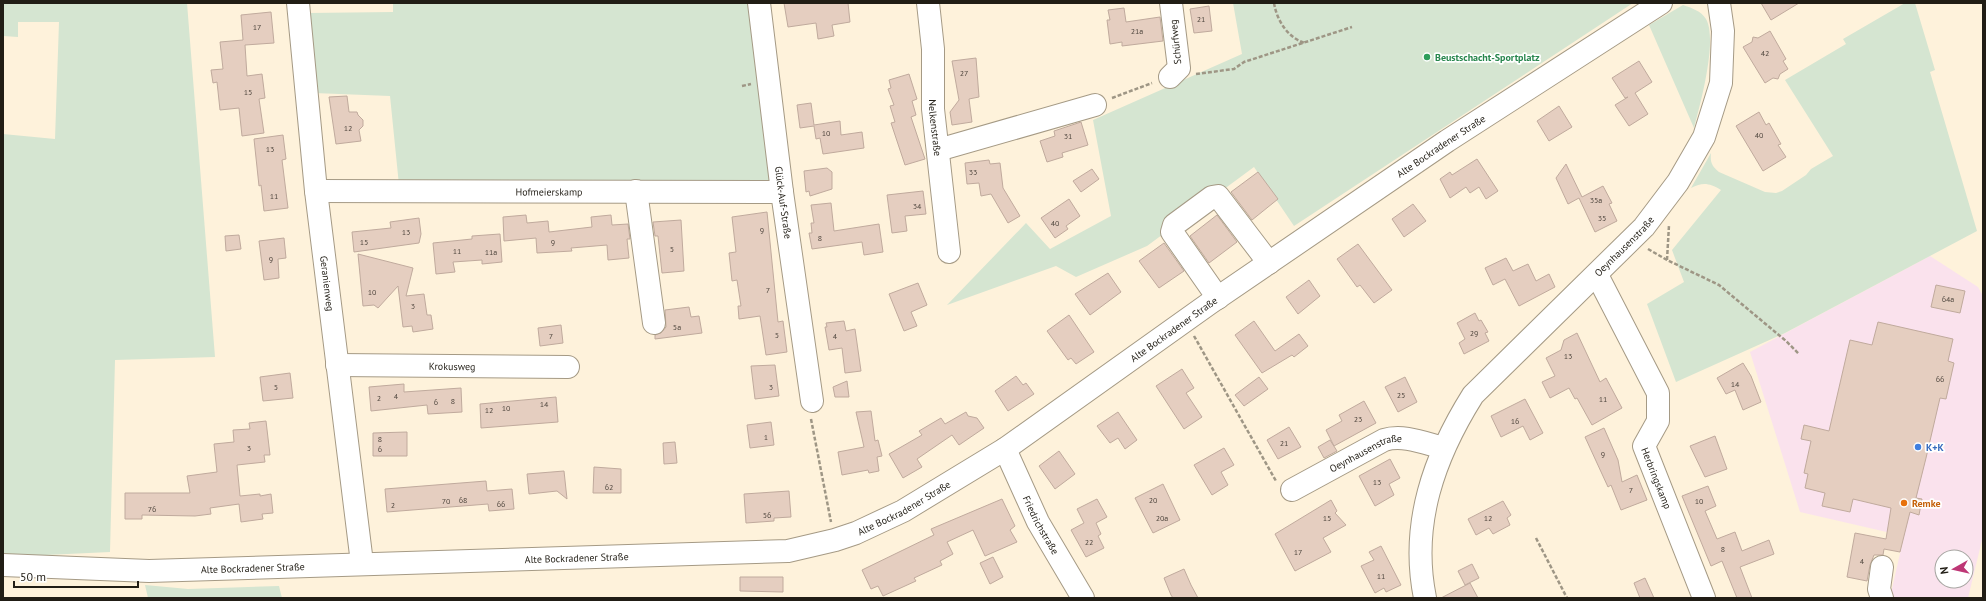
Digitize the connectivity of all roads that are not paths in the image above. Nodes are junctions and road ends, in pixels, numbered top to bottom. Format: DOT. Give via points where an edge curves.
graph roads {
  1 [pos="298,3"];
  2 [pos="759,3"];
  3 [pos="928,3"];
  4 [pos="1171,3"];
  5 [pos="1661,3"];
  6 [pos="1719,3"];
  7 [pos="1174,72"];
  8 [pos="1095,105"];
  9 [pos="938,150"];
  10 [pos="316,191"];
  11 [pos="636,191"];
  12 [pos="782,192"];
  13 [pos="949,252"];
  14 [pos="1269,263"];
  15 [pos="1597,275"];
  16 [pos="1218,298"];
  17 [pos="654,323"];
  18 [pos="337,366"];
  19 [pos="568,367"];
  20 [pos="812,401"];
  21 [pos="1443,448"];
  22 [pos="1005,449"];
  23 [pos="1292,490"];
  24 [pos="362,563"];
  25 [pos="3,565"];
  26 [pos="1882,566"];
  27 [pos="1083,598"];
  28 [pos="1425,598"];
  29 [pos="1704,598"];
  30 [pos="1882,598"];
  1 -- 10 [label="street, Geranienweg"];
  2 -- 12 [label="street, Glück-Auf-Straße"];
  3 -- 9 [label="street, Nelkenstraße" via="933,49 933,109"];
  4 -- 7 [label="street, Schürfweg"];
  5 -- 14 [label="street, Alte Bockradener Straße" via="1447,141"];
  6 -- 15 [label="street, Oeynhausenstraße" via="1723,31 1721,83 1704,138 1678,182 1644,227"];
  8 -- 9 [label="street"];
  9 -- 13 [label="street, Nelkenstraße"];
  10 -- 11 [label="street, Hofmeierskamp"];
  10 -- 18 [label="street, Geranienweg"];
  11 -- 12 [label="street, Hofmeierskamp"];
  11 -- 17 [label="street"];
  12 -- 20 [label="street, Glück-Auf-Straße"];
  14 -- 16 [label="street, Alte Bockradener Straße"];
  14 -- 16 [label="street" via="1218,196 1212,197 1174,225 1172,232"];
  15 -- 21 [label="street, Oeynhausenstraße" via="1473,395"];
  15 -- 29 [label="street, Herbringskamp" via="1658,393 1658,422 1644,446"];
  16 -- 22 [label="street, Alte Bockradener Straße"];
  18 -- 19 [label="street, Krokusweg"];
  18 -- 24 [label="street, Geranienweg"];
  21 -- 23 [label="street, Oeynhausenstraße" via="1403,437 1392,437"];
  21 -- 28 [label="street, Oeynhausenstraße" via="1426,504 1419,548"];
  22 -- 24 [label="street, Alte Bockradener Straße" via="903,511 856,533 788,550"];
  22 -- 27 [label="street, Friedrichstraße" via="1038,522"];
  24 -- 25 [label="street, Alte Bockradener Straße" via="149,571"];
  26 -- 30 [label="street" via="1879,589"];
}
